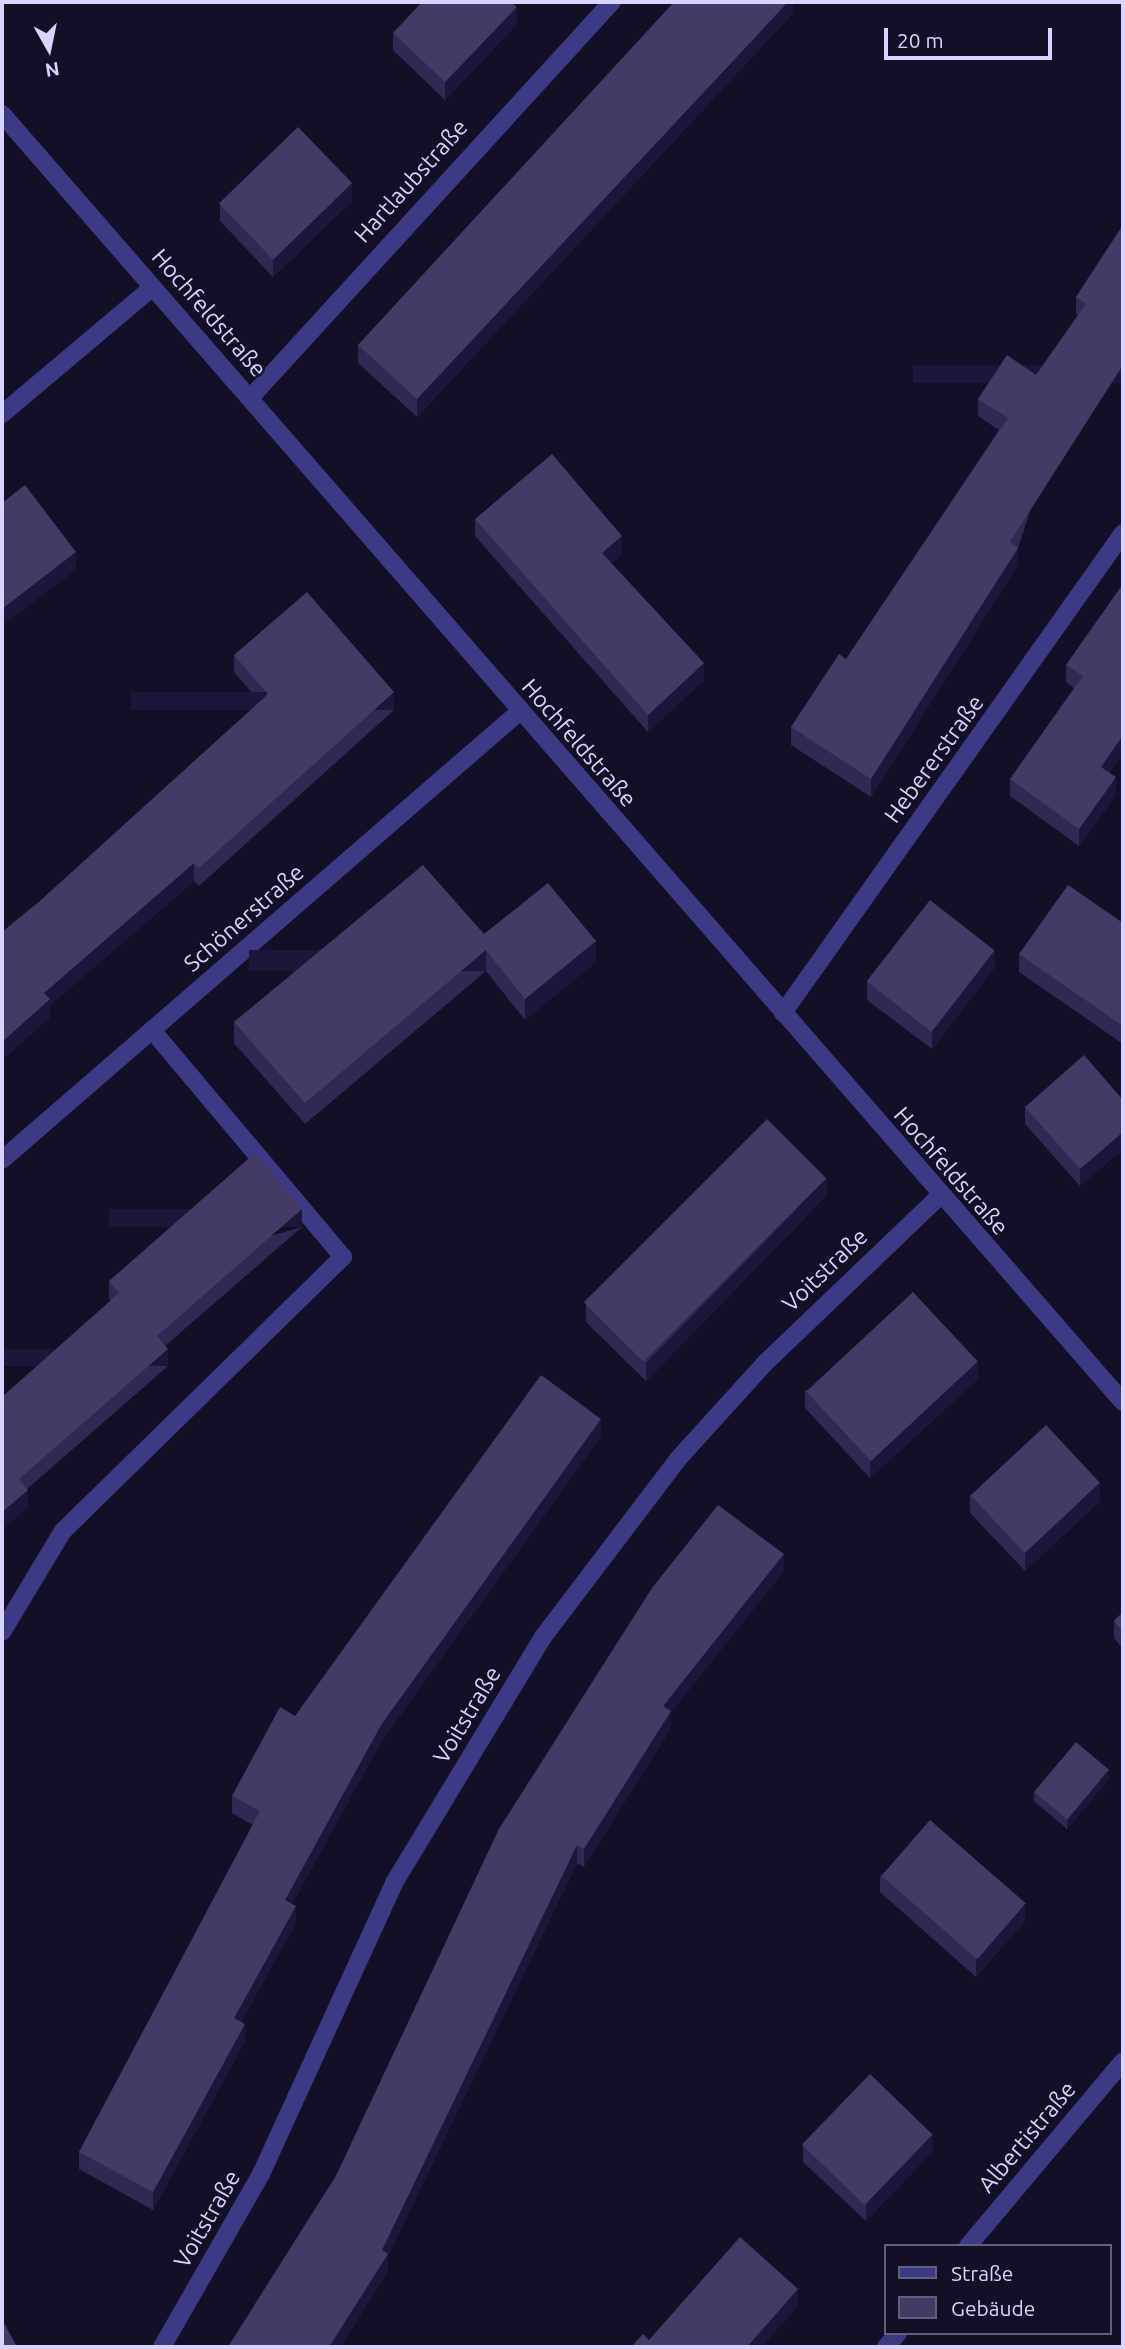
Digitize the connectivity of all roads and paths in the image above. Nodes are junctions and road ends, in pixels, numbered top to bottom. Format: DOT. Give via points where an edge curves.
graph roads {
  1 [pos="612,2"];
  2 [pos="2,114"];
  3 [pos="153,287"];
  4 [pos="251,397"];
  5 [pos="2,414"];
  6 [pos="1123,533"];
  7 [pos="519,712"];
  8 [pos="783,1013"];
  9 [pos="152,1030"];
  10 [pos="2,1160"];
  11 [pos="940,1196"];
  12 [pos="1123,1402"];
  13 [pos="2,1632"];
  14 [pos="1123,2061"];
  15 [pos="970,2244"];
  16 [pos="162,2347"];
  1 -- 4 [label="street, Hartlaubstraße"];
  2 -- 3 [label="street, Hochfeldstraße"];
  3 -- 4 [label="street, Hochfeldstraße"];
  3 -- 5 [label="street"];
  4 -- 7 [label="street, Hochfeldstraße"];
  6 -- 8 [label="street, Hebererstraße"];
  7 -- 8 [label="street, Hochfeldstraße"];
  7 -- 9 [label="street, Schönerstraße"];
  8 -- 11 [label="street, Hochfeldstraße"];
  9 -- 10 [label="street, Schönerstraße"];
  9 -- 13 [label="street" via="342,1257 63,1531"];
  11 -- 12 [label="street, Hochfeldstraße"];
  11 -- 16 [label="street, Voitstraße" via="764,1364 678,1459 543,1637 394,1883 261,2174"];
  14 -- 15 [label="street, Albertistraße"];
}
